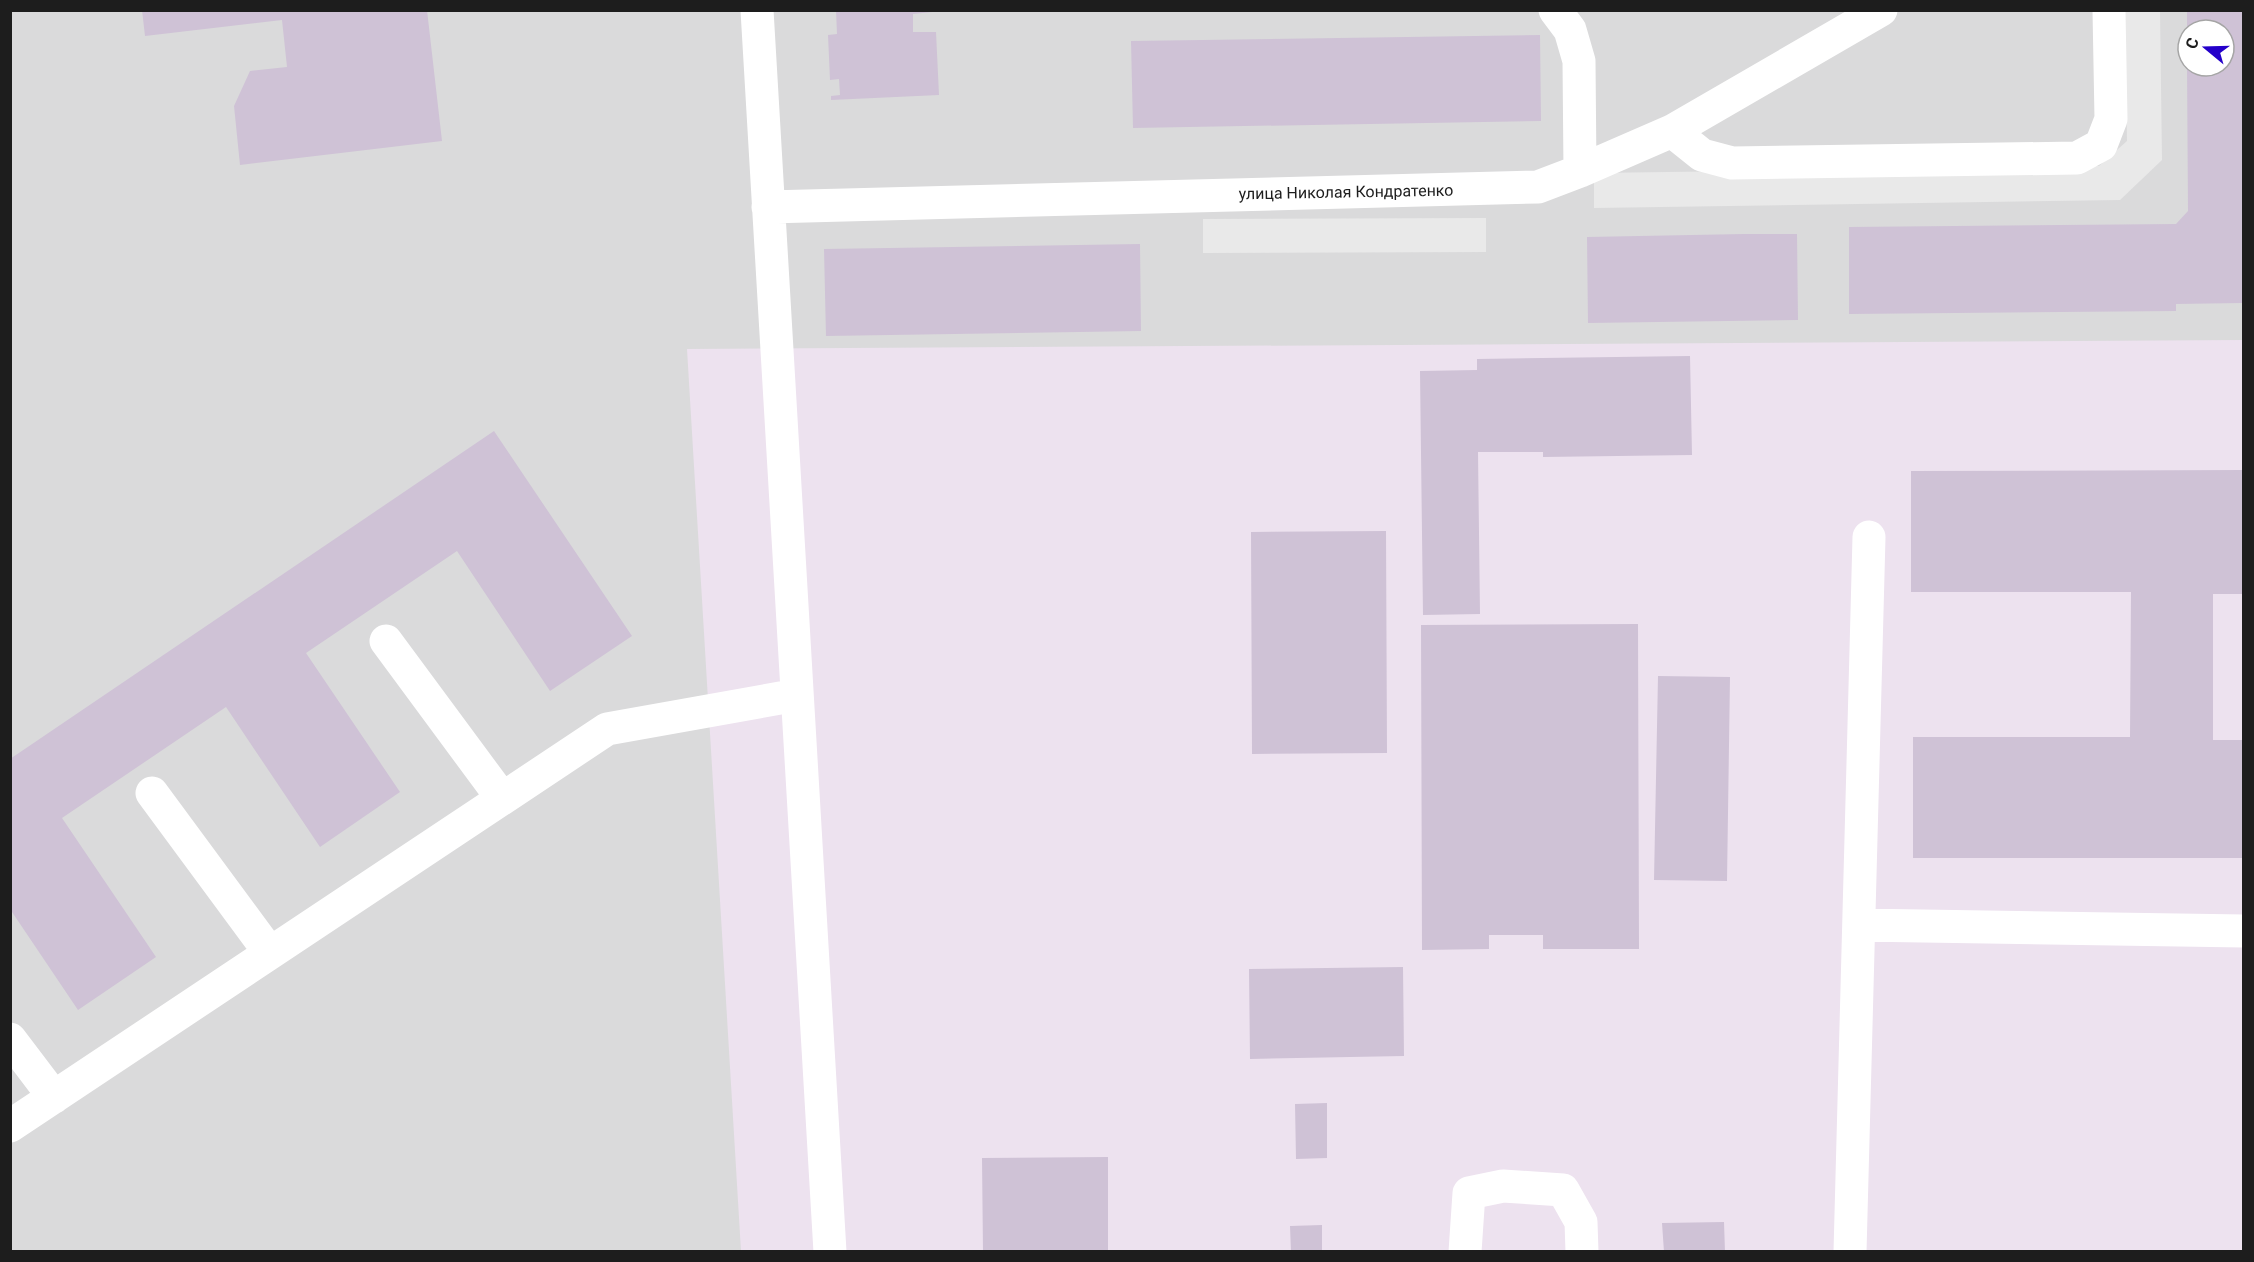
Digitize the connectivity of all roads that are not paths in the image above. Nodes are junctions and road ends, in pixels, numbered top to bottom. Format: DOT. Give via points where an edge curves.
graph roads {
  1 [pos="757,10"];
  2 [pos="1555,10"];
  3 [pos="1881,10"];
  4 [pos="2109,10"];
  5 [pos="1672,130"];
  6 [pos="1580,171"];
  7 [pos="768,207"];
  8 [pos="1869,537"];
  9 [pos="386,641"];
  10 [pos="797,695"];
  11 [pos="152,793"];
  12 [pos="502,798"];
  13 [pos="1859,926"];
  14 [pos="2244,932"];
  15 [pos="270,953"];
  16 [pos="10,1039"];
  17 [pos="54,1097"];
  18 [pos="10,1126"];
  19 [pos="830,1251"];
  20 [pos="1465,1251"];
  21 [pos="1582,1251"];
  22 [pos="1850,1251"];
  1 -- 7 [label="street"];
  2 -- 6 [label="street" via="1570,30 1579,62"];
  3 -- 5 [label="street, улица Николая Кондратенко"];
  4 -- 5 [label="street" via="2111,119 2101,145 2077,158 1732,162 1702,155"];
  5 -- 6 [label="street, улица Николая Кондратенко"];
  6 -- 7 [label="street, улица Николая Кондратенко" via="1538,187"];
  7 -- 10 [label="street"];
  8 -- 13 [label="street"];
  9 -- 12 [label="street"];
  10 -- 12 [label="street" via="607,729"];
  10 -- 19 [label="street"];
  11 -- 15 [label="street"];
  12 -- 15 [label="street"];
  13 -- 14 [label="street"];
  13 -- 22 [label="street"];
  15 -- 17 [label="street"];
  16 -- 17 [label="street"];
  17 -- 18 [label="street"];
  20 -- 21 [label="street" via="1469,1193 1503,1186 1563,1190 1581,1221"];
}
